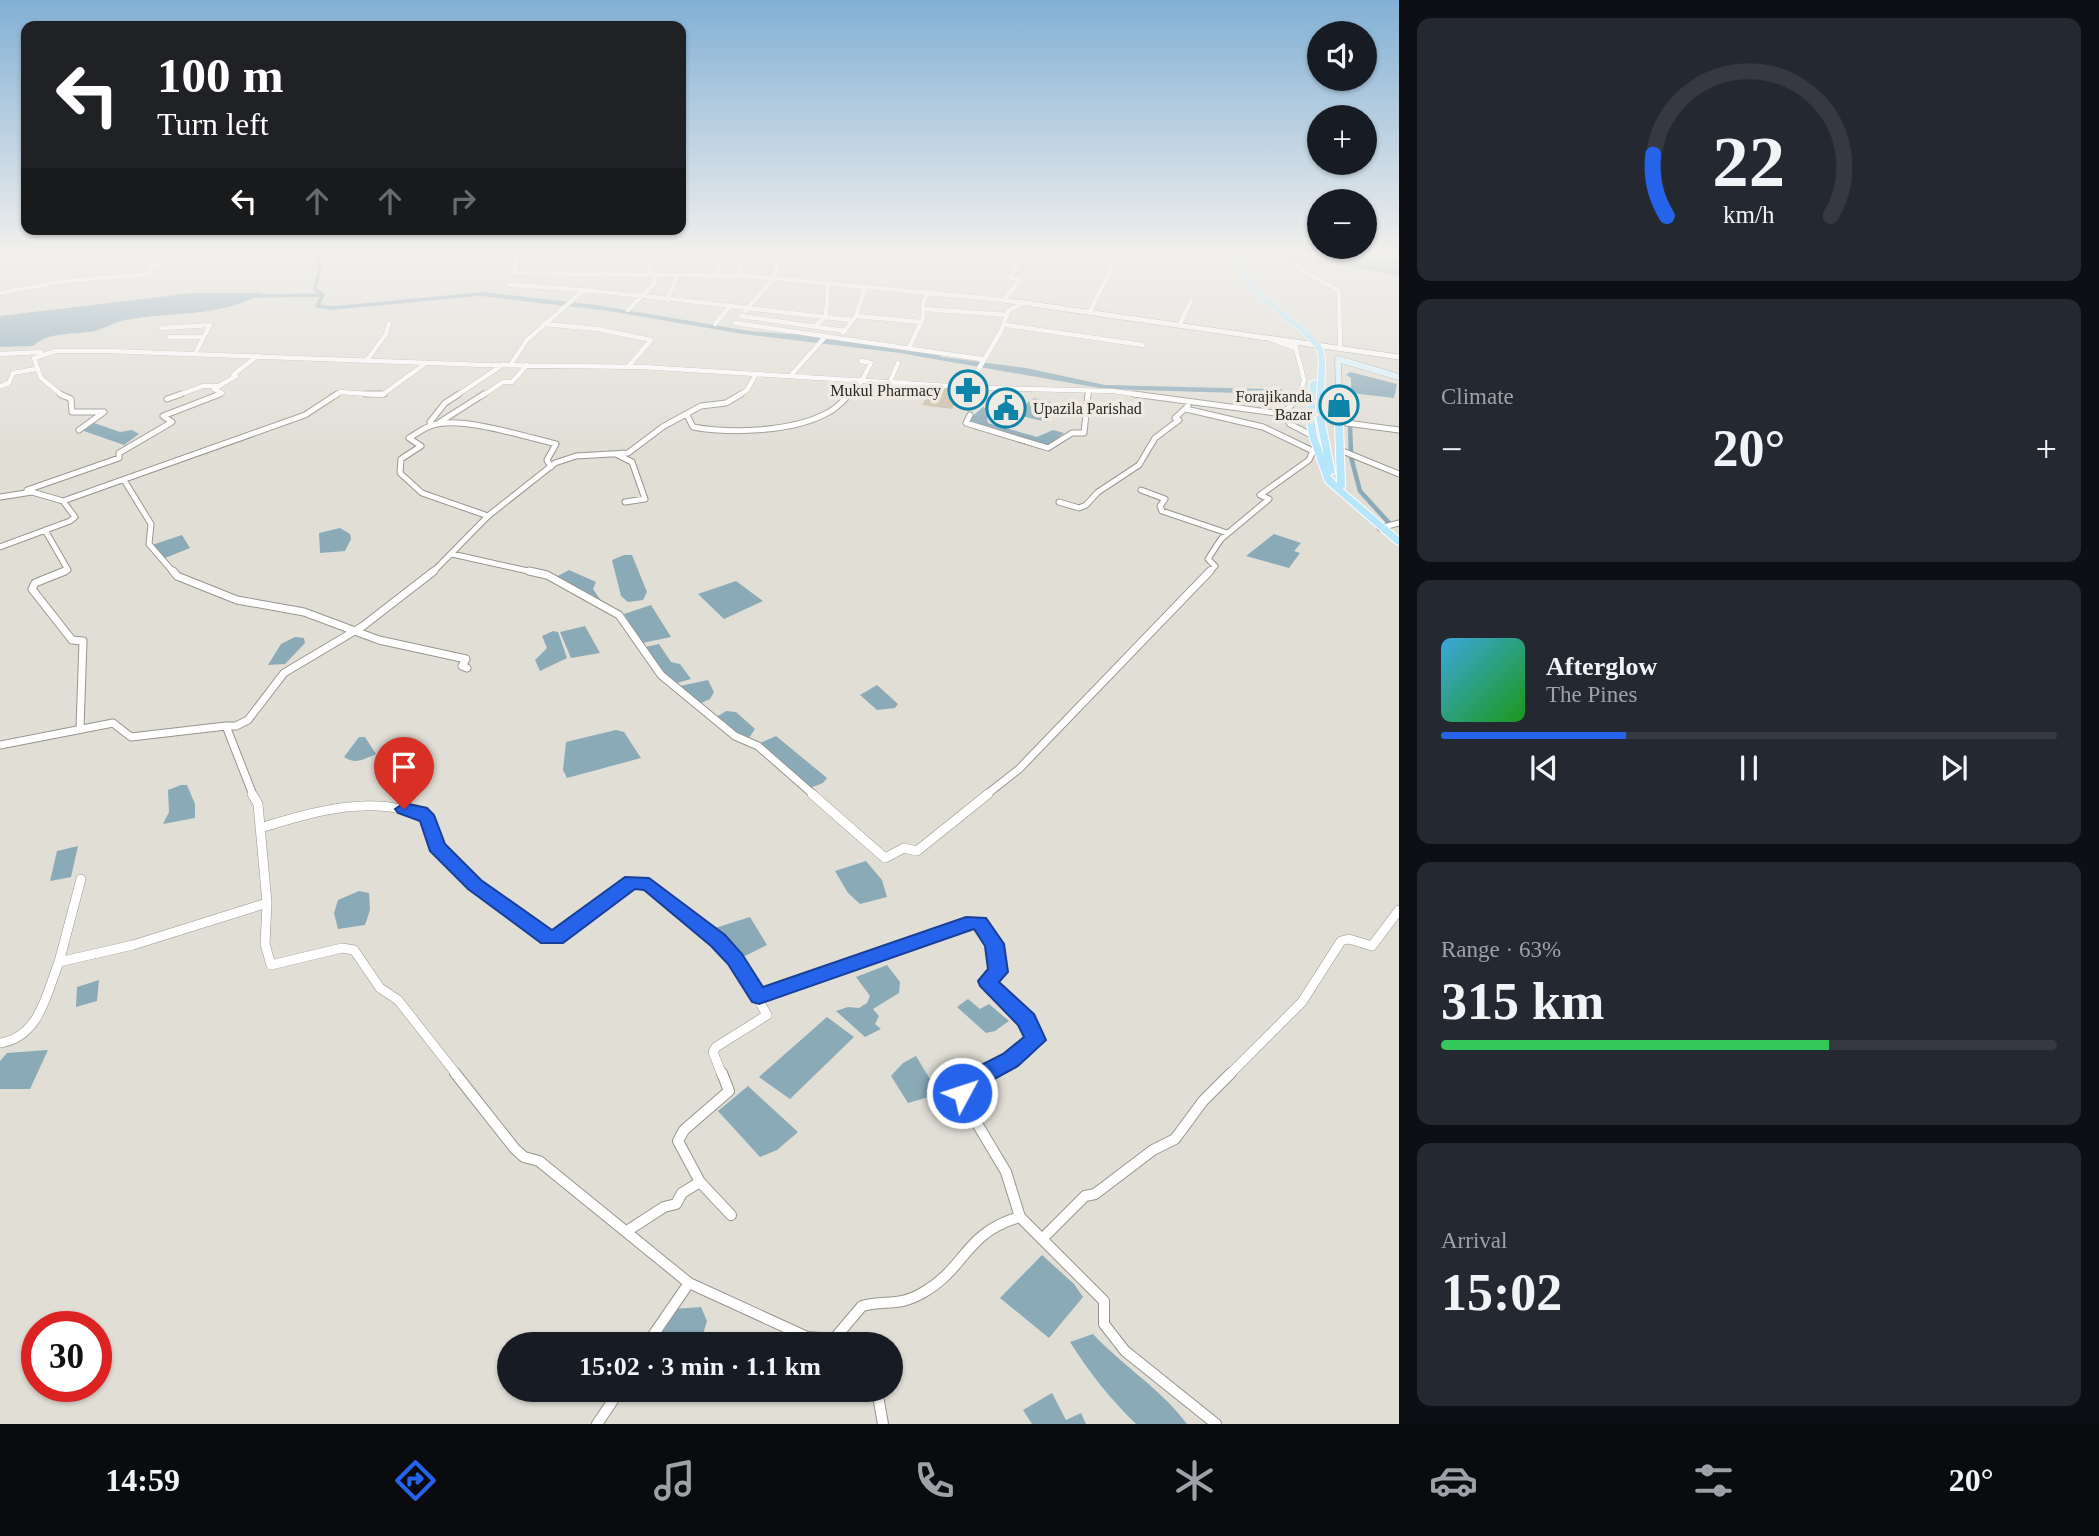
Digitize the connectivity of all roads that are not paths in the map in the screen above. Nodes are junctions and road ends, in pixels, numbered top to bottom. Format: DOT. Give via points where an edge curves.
graph roads {
  1 [pos="550,319"];
  2 [pos="719,319"];
  3 [pos="738,319"];
  4 [pos="759,319"];
  5 [pos="775,319"];
  6 [pos="822,319"];
  7 [pos="853,319"];
  8 [pos="879,319"];
  9 [pos="1007,319"];
  10 [pos="1149,319"];
  11 [pos="1182,319"];
  12 [pos="1294,319"];
  13 [pos="1339,319"];
  14 [pos="790,321"];
  15 [pos="922,322"];
  16 [pos="388,323"];
  17 [pos="544,324"];
  18 [pos="715,324"];
  19 [pos="1180,324"];
  20 [pos="816,325"];
  21 [pos="1006,325"];
  22 [pos="753,326"];
  23 [pos="162,328"];
  24 [pos="785,329"];
  25 [pos="845,331"];
  26 [pos="809,333"];
  27 [pos="169,337"];
  28 [pos="204,337"];
  29 [pos="825,337"];
  30 [pos="1263,337"];
  31 [pos="839,339"];
  32 [pos="527,340"];
  33 [pos="535,341"];
  34 [pos="1300,342"];
  35 [pos="1143,345"];
  36 [pos="909,348"];
  37 [pos="1296,348"];
  38 [pos="1340,348"];
  39 [pos="56,351"];
  40 [pos="0,354"];
  41 [pos="195,354"];
  42 [pos="257,356"];
  43 [pos="1399,357"];
  44 [pos="981,359"];
  45 [pos="367,360"];
  46 [pos="861,361"];
  47 [pos="1338,361"];
  48 [pos="426,362"];
  49 [pos="898,363"];
  50 [pos="508,364"];
  51 [pos="527,365"];
  52 [pos="628,367"];
  53 [pos="36,369"];
  54 [pos="756,374"];
  55 [pos="792,374"];
  56 [pos="1399,378"];
  57 [pos="863,380"];
  58 [pos="890,382"];
  59 [pos="0,386"];
  60 [pos="217,386"];
  61 [pos="968,387"];
  62 [pos="1089,391"];
  63 [pos="167,399"];
  64 [pos="1188,406"];
  65 [pos="1283,414"];
  66 [pos="1315,414"];
  67 [pos="970,415"];
  68 [pos="684,416"];
  69 [pos="1339,422"];
  70 [pos="435,424"];
  71 [pos="79,430"];
  72 [pos="1399,430"];
  73 [pos="1313,436"];
  74 [pos="1340,450"];
  75 [pos="615,454"];
  76 [pos="551,467"];
  77 [pos="1399,474"];
  78 [pos="124,480"];
  79 [pos="27,490"];
  80 [pos="1141,490"];
  81 [pos="1344,491"];
  82 [pos="0,497"];
  83 [pos="63,501"];
  84 [pos="625,502"];
  85 [pos="1059,502"];
  86 [pos="488,516"];
  87 [pos="1399,523"];
  88 [pos="1380,528"];
  89 [pos="45,530"];
  90 [pos="1227,533"];
  91 [pos="1399,542"];
  92 [pos="0,547"];
  93 [pos="452,554"];
  94 [pos="355,631"];
  95 [pos="467,668"];
  96 [pos="226,726"];
  97 [pos="80,728"];
  98 [pos="0,745"];
  99 [pos="260,828"];
  100 [pos="81,879"];
  101 [pos="267,903"];
  102 [pos="1399,911"];
  103 [pos="59,962"];
  104 [pos="759,997"];
  105 [pos="0,1044"];
  106 [pos="700,1182"];
  107 [pos="731,1215"];
  108 [pos="1020,1217"];
  109 [pos="626,1231"];
  110 [pos="1043,1238"];
  111 [pos="689,1283"];
  112 [pos="656,1332"];
  113 [pos="796,1332"];
  114 [pos="842,1332"];
  115 [pos="612,1402"];
  116 [pos="881,1402"];
  117 [pos="597,1424"];
  118 [pos="883,1424"];
  119 [pos="1216,1424"];
  1 -- 17 [label="street"];
  2 -- 18 [label="street"];
  3 -- 22 [label="street" via="734,325"];
  4 -- 22 [label="street"];
  5 -- 14 [label="street"];
  6 -- 20 [label="street"];
  7 -- 25 [label="street"];
  8 -- 15 [label="street"];
  9 -- 21 [label="street"];
  10 -- 19 [label="street"];
  11 -- 19 [label="street"];
  12 -- 66 [label="main road, bridge" via="1319,359"];
  13 -- 38 [label="street"];
  14 -- 20 [label="street"];
  14 -- 24 [label="street"];
  15 -- 36 [label="street"];
  16 -- 45 [label="street" via="386,334"];
  17 -- 32 [label="street"];
  17 -- 52 [label="street" via="651,340"];
  19 -- 30 [label="street"];
  20 -- 25 [label="street"];
  20 -- 26 [label="street"];
  21 -- 35 [label="street"];
  21 -- 44 [label="street"];
  22 -- 24 [label="street"];
  23 -- 28 [label="street" via="210,325"];
  24 -- 26 [label="street"];
  25 -- 31 [label="street"];
  26 -- 29 [label="street"];
  27 -- 28 [label="street"];
  28 -- 41 [label="street"];
  29 -- 31 [label="street"];
  29 -- 55 [label="street"];
  30 -- 34 [label="street"];
  30 -- 37 [label="street"];
  31 -- 36 [label="street"];
  32 -- 33 [label="street"];
  32 -- 50 [label="street"];
  34 -- 37 [label="street"];
  34 -- 38 [label="street"];
  36 -- 44 [label="street"];
  37 -- 65 [label="street" via="1304,388"];
  38 -- 43 [label="street"];
  38 -- 47 [label="street"];
  39 -- 40 [label="street"];
  39 -- 41 [label="street"];
  39 -- 53 [label="street" via="34,358"];
  41 -- 42 [label="street"];
  42 -- 45 [label="street"];
  42 -- 60 [label="street"];
  44 -- 61 [label="street"];
  45 -- 48 [label="street"];
  46 -- 57 [label="street" via="871,362"];
  47 -- 56 [label="main road"];
  47 -- 69 [label="main road"];
  48 -- 50 [label="street"];
  48 -- 78 [label="street" via="382,395 339,393 305,415"];
  49 -- 58 [label="street"];
  50 -- 51 [label="street"];
  50 -- 70 [label="street" via="447,402 433,416 430,422"];
  51 -- 52 [label="street"];
  51 -- 70 [label="street" via="519,377"];
  52 -- 54 [label="street"];
  53 -- 59 [label="street" via="12,374 9,383"];
  53 -- 71 [label="street" via="61,397 71,399 72,412 104,412"];
  54 -- 55 [label="street"];
  54 -- 68 [label="street" via="747,390 726,403 703,405"];
  55 -- 57 [label="street"];
  57 -- 58 [label="street"];
  57 -- 68 [label="street" via="830,412 803,422 728,433 696,428"];
  58 -- 61 [label="street"];
  60 -- 63 [label="street" via="203,386"];
  60 -- 79 [label="street" via="214,389 222,393 163,416 172,422 119,453 119,458"];
  61 -- 62 [label="street"];
  62 -- 64 [label="street" via="1127,392"];
  62 -- 67 [label="street" via="1084,433 1072,433 1048,448 966,423"];
  64 -- 65 [label="street"];
  64 -- 85 [label="street" via="1175,418 1179,420 1155,438 1139,465 1086,505 1079,508"];
  64 -- 90 [label="street" via="1265,428 1313,451 1309,460 1263,492 1260,495 1269,499"];
  65 -- 73 [label="street" via="1290,424"];
  66 -- 73 [label="main road"];
  66 -- 81 [label="main road" via="1331,473"];
  68 -- 75 [label="street" via="630,452"];
  69 -- 72 [label="street"];
  69 -- 74 [label="main road"];
  70 -- 76 [label="street" via="491,428 556,444 547,460"];
  70 -- 86 [label="street" via="409,438 421,446 404,455 400,473 422,493"];
  73 -- 81 [label="main road" via="1324,473"];
  74 -- 77 [label="street"];
  74 -- 81 [label="main road"];
  75 -- 76 [label="street" via="574,457"];
  75 -- 84 [label="street" via="632,462 645,499"];
  76 -- 86 [label="street"];
  78 -- 83 [label="street"];
  78 -- 94 [label="street" via="151,524 149,544 177,576 237,600 304,612"];
  79 -- 82 [label="street"];
  79 -- 83 [label="street"];
  80 -- 90 [label="street" via="1165,499 1161,511"];
  81 -- 88 [label="main road"];
  83 -- 89 [label="street" via="75,517"];
  86 -- 93 [label="street"];
  87 -- 88 [label="street"];
  88 -- 91 [label="main road"];
  89 -- 92 [label="street"];
  89 -- 97 [label="street" via="68,570 35,583 32,589 72,640 83,641"];
  90 -- 93 [label="street" via="1208,558 1215,566 1019,769 917,852 904,848 883,859 814,799 784,766 735,736 660,675 619,615 547,575"];
  93 -- 94 [label="street"];
  94 -- 95 [label="street" via="431,654 466,659 462,666"];
  94 -- 96 [label="street" via="284,673 248,720"];
  96 -- 97 [label="street" via="131,737 113,723"];
  96 -- 99 [label="street" via="258,804"];
  97 -- 98 [label="street"];
  99 -- 101 [label="street"];
  99 -- 104 [label="street" via="334,810 385,807 421,813 428,819 437,847 474,885 552,938 632,882 649,884 718,940"];
  100 -- 103 [label="street"];
  101 -- 103 [label="street" via="145,942"];
  101 -- 109 [label="street" via="267,960 271,965 342,948 354,950 380,988 398,1000 515,1149 539,1161"];
  102 -- 110 [label="street" via="1372,946 1341,941 1302,1002 1203,1101 1175,1139 1095,1194 1085,1196"];
  103 -- 105 [label="street" via="27,1034 13,1044"];
  104 -- 106 [label="street" via="767,1016 713,1052 729,1091 684,1130 678,1141"];
  104 -- 108 [label="street" via="980,923 995,944 998,972 988,981 990,986 1026,1020 1036,1040 964,1085 962,1093 1006,1172"];
  106 -- 107 [label="street"];
  106 -- 109 [label="street" via="682,1193 676,1205 664,1207"];
  108 -- 110 [label="street"];
  108 -- 114 [label="street" via="997,1223 976,1237 946,1277 927,1291 894,1304 865,1305"];
  109 -- 111 [label="street"];
  110 -- 119 [label="street" via="1104,1301 1104,1324 1125,1351"];
  111 -- 112 [label="street"];
  111 -- 113 [label="street"];
  115 -- 117 [label="street"];
  116 -- 118 [label="street"];
}
